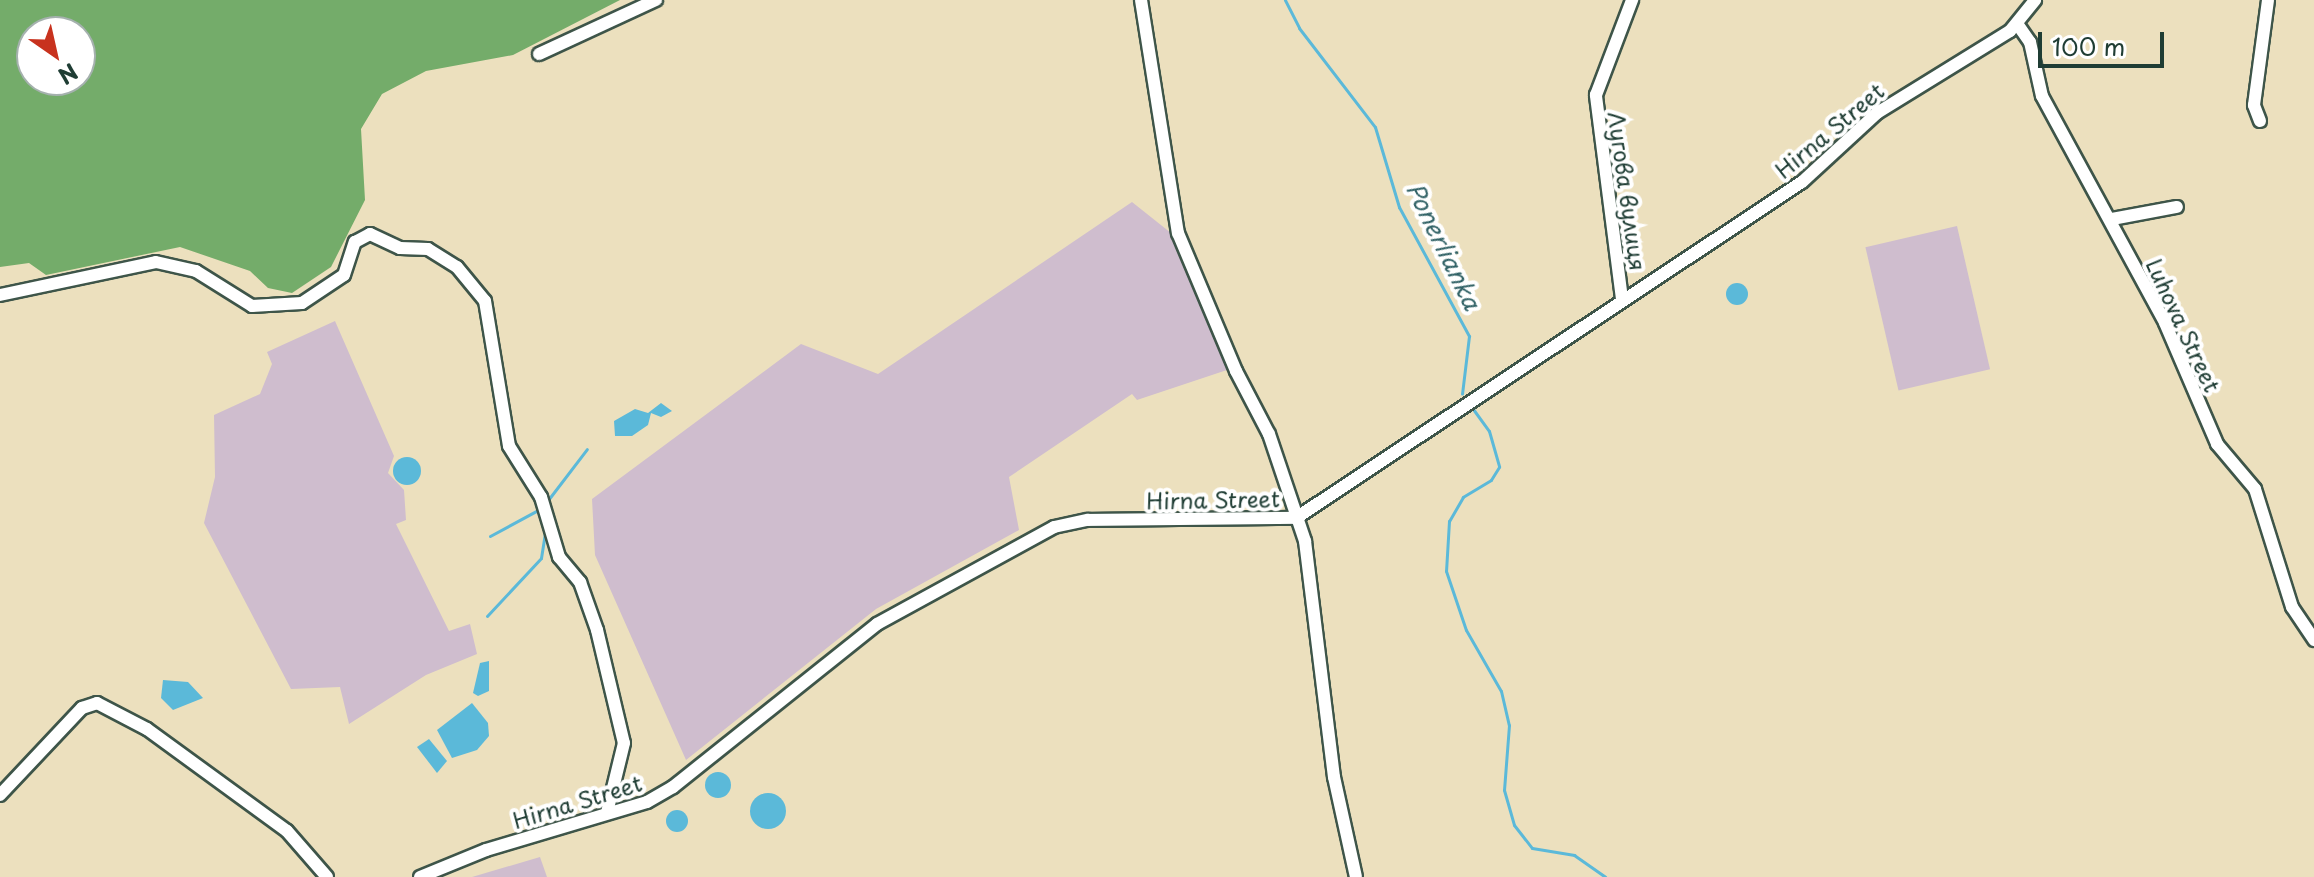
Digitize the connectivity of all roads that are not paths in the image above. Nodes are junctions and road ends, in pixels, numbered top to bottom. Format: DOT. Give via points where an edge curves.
graph roads {
  1 [pos="656,0"];
  2 [pos="1141,0"];
  3 [pos="1632,0"];
  4 [pos="2035,0"];
  5 [pos="2268,0"];
  6 [pos="2018,25"];
  7 [pos="539,54"];
  8 [pos="2260,121"];
  9 [pos="2177,207"];
  10 [pos="2112,219"];
  11 [pos="0,295"];
  12 [pos="1622,299"];
  13 [pos="1296,518"];
  14 [pos="2314,640"];
  15 [pos="0,795"];
  16 [pos="607,813"];
  17 [pos="327,877"];
  18 [pos="420,877"];
  19 [pos="1356,877"];
  1 -- 7 [label="street"];
  2 -- 13 [label="street" via="1178,233 1236,371 1269,434"];
  3 -- 12 [label="street, Лугова вулиця" via="1617,27 1596,106"];
  4 -- 6 [label="street, Hirna Street"];
  5 -- 8 [label="street" via="2254,105"];
  6 -- 10 [label="street, Luhova Street" via="2030,42 2042,96"];
  6 -- 12 [label="street, Hirna Street" via="1906,93 1802,182"];
  9 -- 10 [label="street"];
  10 -- 14 [label="street, Luhova Street" via="2165,323 2217,444 2255,489 2292,607"];
  11 -- 16 [label="street" via="156,262 196,271 252,306 302,303 344,275 355,242 370,234 400,248 428,249 457,267 485,301 509,446 541,497 559,557 580,582 597,630 624,743"];
  12 -- 13 [label="street, Hirna Street"];
  13 -- 16 [label="street, Hirna Street" via="1088,520 1054,527 889,616 673,787 647,802"];
  13 -- 19 [label="street" via="1305,541 1334,777"];
  15 -- 17 [label="street" via="82,708 97,703 147,729 280,826"];
  16 -- 18 [label="street, Hirna Street" via="486,850"];
}
